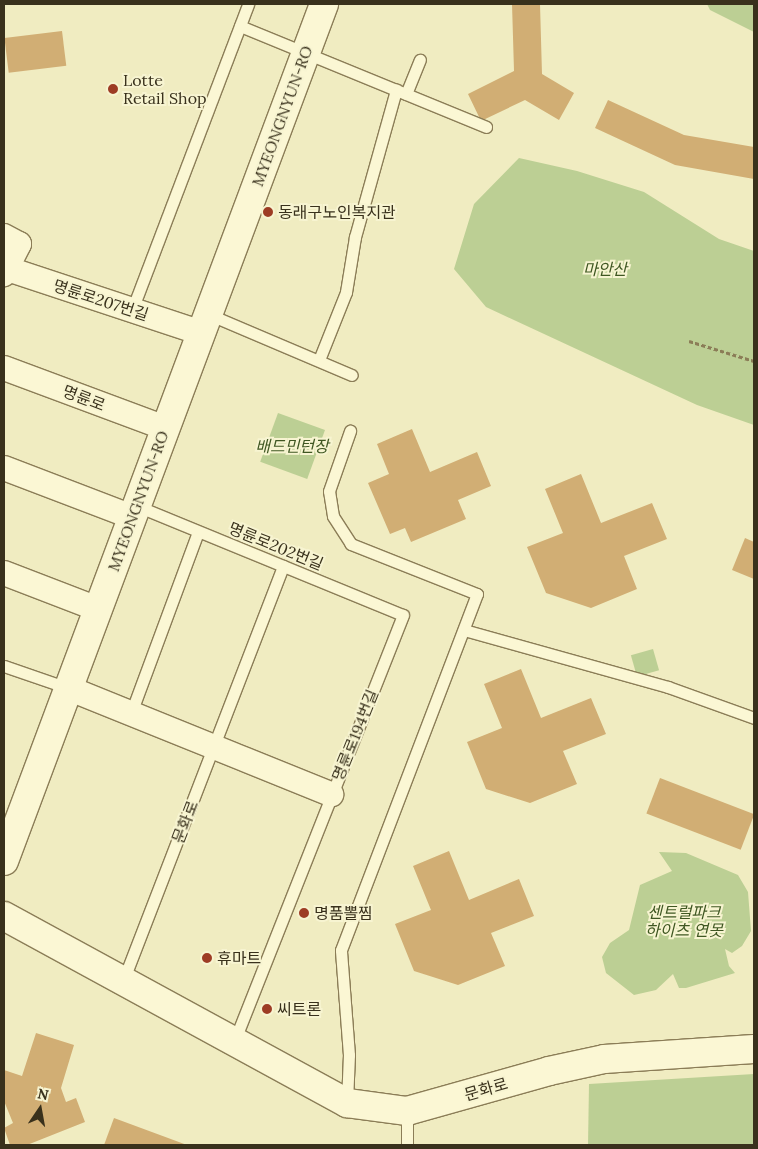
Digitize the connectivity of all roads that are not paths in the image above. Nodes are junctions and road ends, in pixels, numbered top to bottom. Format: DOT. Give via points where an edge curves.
graph roads {
  1 [pos="248,4"];
  2 [pos="324,4"];
  3 [pos="240,26"];
  4 [pos="306,53"];
  5 [pos="420,60"];
  6 [pos="401,92"];
  7 [pos="486,128"];
  8 [pos="4,236"];
  9 [pos="6,271"];
  10 [pos="132,310"];
  11 [pos="204,323"];
  12 [pos="319,360"];
  13 [pos="4,368"];
  14 [pos="352,375"];
  15 [pos="165,428"];
  16 [pos="350,431"];
  17 [pos="4,468"];
  18 [pos="134,512"];
  19 [pos="198,532"];
  20 [pos="283,566"];
  21 [pos="4,573"];
  22 [pos="98,609"];
  23 [pos="403,615"];
  24 [pos="464,630"];
  25 [pos="4,666"];
  26 [pos="68,688"];
  27 [pos="131,713"];
  28 [pos="754,718"];
  29 [pos="214,746"];
  30 [pos="331,794"];
  31 [pos="6,847"];
  32 [pos="4,916"];
  33 [pos="123,981"];
  34 [pos="234,1041"];
  35 [pos="754,1049"];
  36 [pos="347,1103"];
  37 [pos="407,1111"];
  38 [pos="407,1145"];
  1 -- 3 [label="lane"];
  2 -- 4 [label="main road, MYEONGNYUN-RO"];
  3 -- 4 [label="lane"];
  3 -- 10 [label="lane" via="179,179"];
  4 -- 6 [label="lane"];
  4 -- 11 [label="main road, MYEONGNYUN-RO"];
  5 -- 6 [label="lane"];
  6 -- 7 [label="lane"];
  6 -- 12 [label="lane" via="355,237 346,292"];
  8 -- 9 [label="street" via="19,244"];
  9 -- 10 [label="street, 명륜로207번길"];
  10 -- 11 [label="street, 명륜로207번길"];
  11 -- 12 [label="lane"];
  11 -- 15 [label="main road, MYEONGNYUN-RO"];
  12 -- 14 [label="lane"];
  13 -- 15 [label="street, 명륜로"];
  15 -- 18 [label="main road, MYEONGNYUN-RO"];
  16 -- 24 [label="lane" via="329,491 333,516 351,544 477,594"];
  17 -- 18 [label="street"];
  18 -- 19 [label="lane, 명륜로202번길"];
  18 -- 22 [label="main road, MYEONGNYUN-RO"];
  19 -- 20 [label="lane, 명륜로202번길"];
  19 -- 27 [label="lane"];
  20 -- 23 [label="lane, 명륜로202번길"];
  20 -- 29 [label="lane"];
  21 -- 22 [label="street"];
  22 -- 26 [label="main road, MYEONGNYUN-RO"];
  23 -- 30 [label="lane, 명륜로194번길"];
  24 -- 28 [label="lane" via="668,687"];
  24 -- 36 [label="lane" via="341,950 349,1055"];
  25 -- 26 [label="lane"];
  26 -- 27 [label="street, 명륜로194번길"];
  26 -- 31 [label="main road, MYEONGNYUN-RO"];
  27 -- 29 [label="street, 명륜로194번길"];
  29 -- 30 [label="street, 명륜로194번길"];
  29 -- 33 [label="lane, 문화로"];
  30 -- 34 [label="lane"];
  32 -- 33 [label="main road, 문화로"];
  33 -- 34 [label="main road, 문화로"];
  34 -- 36 [label="main road, 문화로"];
  35 -- 37 [label="main road, 문화로" via="604,1060 549,1071"];
  36 -- 37 [label="main road, 문화로"];
  37 -- 38 [label="lane"];
}
